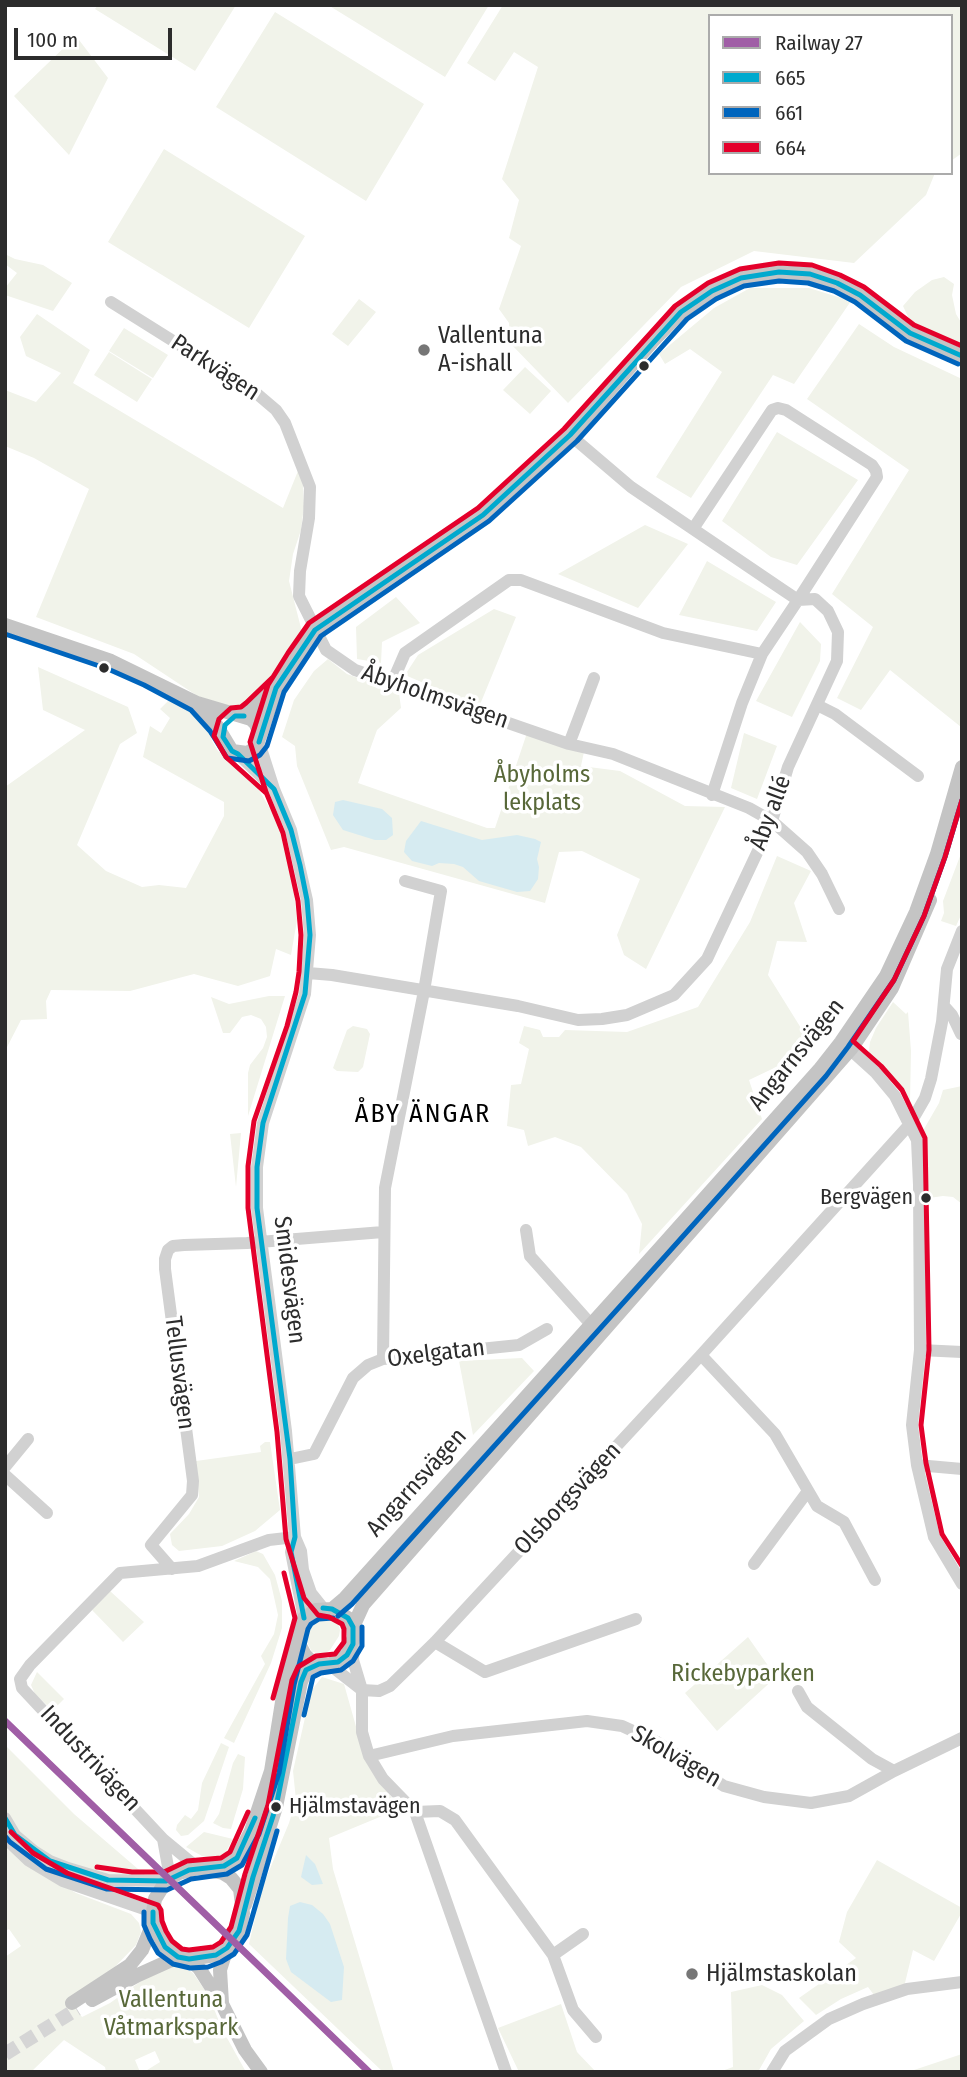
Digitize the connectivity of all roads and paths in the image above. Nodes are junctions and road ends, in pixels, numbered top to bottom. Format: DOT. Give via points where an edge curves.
graph roads {
  1 [pos="111,302"];
  2 [pos="962,356"];
  3 [pos="570,435"];
  4 [pos="694,529"];
  5 [pos="799,600"];
  6 [pos="5,625"];
  7 [pos="315,630"];
  8 [pos="762,654"];
  9 [pos="594,678"];
  10 [pos="392,683"];
  11 [pos="276,688"];
  12 [pos="197,703"];
  13 [pos="817,705"];
  14 [pos="240,716"];
  15 [pos="223,737"];
  16 [pos="260,739"];
  17 [pos="569,744"];
  18 [pos="238,754"];
  19 [pos="962,767"];
  20 [pos="918,776"];
  21 [pos="274,789"];
  22 [pos="712,795"];
  23 [pos="962,797"];
  24 [pos="772,821"];
  25 [pos="405,881"];
  26 [pos="839,909"];
  27 [pos="961,937"];
  28 [pos="308,973"];
  29 [pos="424,991"];
  30 [pos="944,1006"];
  31 [pos="961,1034"];
  32 [pos="846,1045"];
  33 [pos="910,1124"];
  34 [pos="526,1230"];
  35 [pos="383,1232"];
  36 [pos="261,1242"];
  37 [pos="547,1329"];
  38 [pos="595,1329"];
  39 [pos="920,1350"];
  40 [pos="962,1352"];
  41 [pos="701,1355"];
  42 [pos="383,1359"];
  43 [pos="29,1440"];
  44 [pos="289,1459"];
  45 [pos="917,1465"];
  46 [pos="5,1466"];
  47 [pos="962,1469"];
  48 [pos="5,1475"];
  49 [pos="808,1491"];
  50 [pos="47,1513"];
  51 [pos="295,1538"];
  52 [pos="754,1564"];
  53 [pos="172,1569"];
  54 [pos="874,1580"];
  55 [pos="962,1584"];
  56 [pos="328,1609"];
  57 [pos="304,1618"];
  58 [pos="636,1619"];
  59 [pos="354,1632"];
  60 [pos="297,1640"];
  61 [pos="435,1642"];
  62 [pos="325,1664"];
  63 [pos="362,1690"];
  64 [pos="798,1691"];
  65 [pos="962,1738"];
  66 [pos="369,1756"];
  67 [pos="894,1771"];
  68 [pos="415,1812"];
  69 [pos="5,1818"];
  70 [pos="5,1838"];
  71 [pos="163,1839"];
  72 [pos="202,1868"];
  73 [pos="168,1879"];
  74 [pos="243,1913"];
  75 [pos="153,1918"];
  76 [pos="583,1934"];
  77 [pos="227,1948"];
  78 [pos="554,1955"];
  79 [pos="183,1958"];
  80 [pos="962,1982"];
  81 [pos="222,2004"];
  82 [pos="596,2037"];
  83 [pos="261,2072"];
  84 [pos="506,2072"];
  85 [pos="772,2072"];
  1 -- 7 [label="street, Parkvägen" via="256,393 285,423 315,490 299,596"];
  2 -- 3 [label="main road" via="910,333 837,283 810,274 779,272 741,278 712,290 681,312"];
  3 -- 4 [label="street" via="631,487"];
  3 -- 7 [label="main road" via="484,515"];
  4 -- 5 [label="street"];
  4 -- 5 [label="street" via="772,410 786,410 873,466 877,477"];
  5 -- 8 [label="street"];
  5 -- 13 [label="street, Åby allé" via="815,599 828,611 838,632 837,661"];
  6 -- 12 [label="main road" via="111,660"];
  7 -- 10 [label="street, Åbyholmsvägen" via="326,650 355,670"];
  7 -- 11 [label="main road"];
  8 -- 10 [label="street" via="663,633 521,580 509,580 405,653"];
  8 -- 22 [label="street"];
  9 -- 17 [label="street"];
  10 -- 17 [label="street, Åbyholmsvägen"];
  11 -- 14 [label="main road"];
  11 -- 16 [label="main road"];
  12 -- 14 [label="main road"];
  12 -- 15 [label="main road"];
  13 -- 20 [label="street"];
  13 -- 24 [label="street, Åby allé" via="788,767"];
  14 -- 15 [label="main road" via="225,725"];
  14 -- 16 [label="main road" via="256,724"];
  15 -- 18 [label="main road"];
  16 -- 18 [label="main road" via="247,754"];
  16 -- 21 [label="street, Smidesvägen"];
  17 -- 22 [label="street, Åbyholmsvägen" via="613,754"];
  18 -- 21 [label="street, Smidesvägen"];
  19 -- 32 [label="main road, Angarnsvägen" via="916,912"];
  21 -- 28 [label="street, Smidesvägen" via="290,830 307,900"];
  22 -- 24 [label="street, Åbyholmsvägen"];
  23 -- 32 [label="main road, Angarnsvägen" via="923,920 892,988"];
  24 -- 26 [label="street, Åbyholmsvägen" via="807,852"];
  24 -- 29 [label="street, Åby allé" via="707,959 674,995 627,1015 578,1020"];
  25 -- 29 [label="street" via="441,891"];
  27 -- 30 [label="street, Olsborgsvägen" via="947,970"];
  28 -- 29 [label="street, Åby allé"];
  28 -- 36 [label="street, Smidesvägen" via="295,1029 263,1123 257,1167"];
  29 -- 35 [label="street" via="385,1188"];
  30 -- 31 [label="street"];
  30 -- 33 [label="street, Olsborgsvägen" via="931,1079"];
  32 -- 33 [label="street" via="895,1096"];
  32 -- 38 [label="main road, Angarnsvägen" via="668,1259"];
  33 -- 39 [label="street" via="917,1140 919,1185"];
  33 -- 41 [label="street, Olsborgsvägen"];
  34 -- 38 [label="street" via="530,1256"];
  35 -- 36 [label="street"];
  35 -- 42 [label="street"];
  36 -- 44 [label="street, Smidesvägen"];
  36 -- 53 [label="street, Tellusvägen" via="173,1246 165,1259 193,1481 192,1495 151,1545"];
  37 -- 42 [label="street, Oxelgatan" via="519,1345"];
  38 -- 56 [label="main road, Angarnsvägen" via="345,1598"];
  38 -- 59 [label="main road, Angarnsvägen" via="363,1605"];
  39 -- 40 [label="street"];
  39 -- 45 [label="street" via="912,1425"];
  41 -- 49 [label="street" via="775,1434"];
  41 -- 61 [label="street, Olsborgsvägen"];
  42 -- 44 [label="street, Oxelgatan" via="368,1364 353,1378 314,1454"];
  43 -- 46 [label="street"];
  44 -- 51 [label="street, Smidesvägen"];
  45 -- 47 [label="street"];
  45 -- 55 [label="street" via="934,1537"];
  48 -- 50 [label="street"];
  49 -- 52 [label="street"];
  49 -- 54 [label="street" via="817,1506 844,1522"];
  51 -- 53 [label="street" via="269,1540 198,1566"];
  51 -- 56 [label="street, Smidesvägen" via="311,1593"];
  51 -- 57 [label="street, Smidesvägen" via="291,1552"];
  53 -- 71 [label="street, Industrivägen" via="120,1573 20,1679 22,1688"];
  56 -- 57 [label="main road"];
  56 -- 59 [label="main road" via="348,1618"];
  57 -- 60 [label="main road"];
  58 -- 61 [label="street" via="485,1672"];
  59 -- 62 [label="main road" via="347,1655"];
  59 -- 63 [label="street" via="354,1660"];
  60 -- 62 [label="main road" via="304,1655"];
  60 -- 72 [label="main road" via="271,1771 251,1831 237,1858 224,1866"];
  61 -- 63 [label="street, Olsborgsvägen" via="390,1686"];
  62 -- 63 [label="street"];
  62 -- 74 [label="main road" via="306,1670 301,1682 276,1807"];
  63 -- 66 [label="street" via="362,1732"];
  64 -- 67 [label="street" via="807,1707"];
  65 -- 67 [label="street, Skolvägen"];
  66 -- 67 [label="street, Skolvägen" via="453,1736 587,1721 622,1726 657,1742 724,1786 764,1797 811,1803 849,1796"];
  66 -- 68 [label="street" via="383,1779"];
  68 -- 78 [label="street" via="440,1811 455,1820"];
  68 -- 84 [label="street"];
  69 -- 73 [label="street" via="15,1835 34,1851 68,1868 108,1880"];
  70 -- 75 [label="street" via="28,1860 63,1881"];
  71 -- 72 [label="street, Industrivägen"];
  71 -- 73 [label="street"];
  72 -- 73 [label="main road"];
  72 -- 74 [label="main road" via="231,1878 240,1889"];
  73 -- 75 [label="main road" via="155,1899"];
  74 -- 77 [label="main road" via="239,1931"];
  75 -- 79 [label="main road" via="165,1947"];
  75 -- 79 [label="main road" via="142,1950 130,1965 74,2006"];
  76 -- 78 [label="street"];
  77 -- 79 [label="main road" via="216,1955"];
  77 -- 81 [label="main road" via="220,1970"];
  78 -- 82 [label="street" via="573,2010"];
  79 -- 81 [label="main road" via="198,1968"];
  80 -- 85 [label="street" via="906,1989 829,2020 785,2051"];
  81 -- 83 [label="main road"];
}
